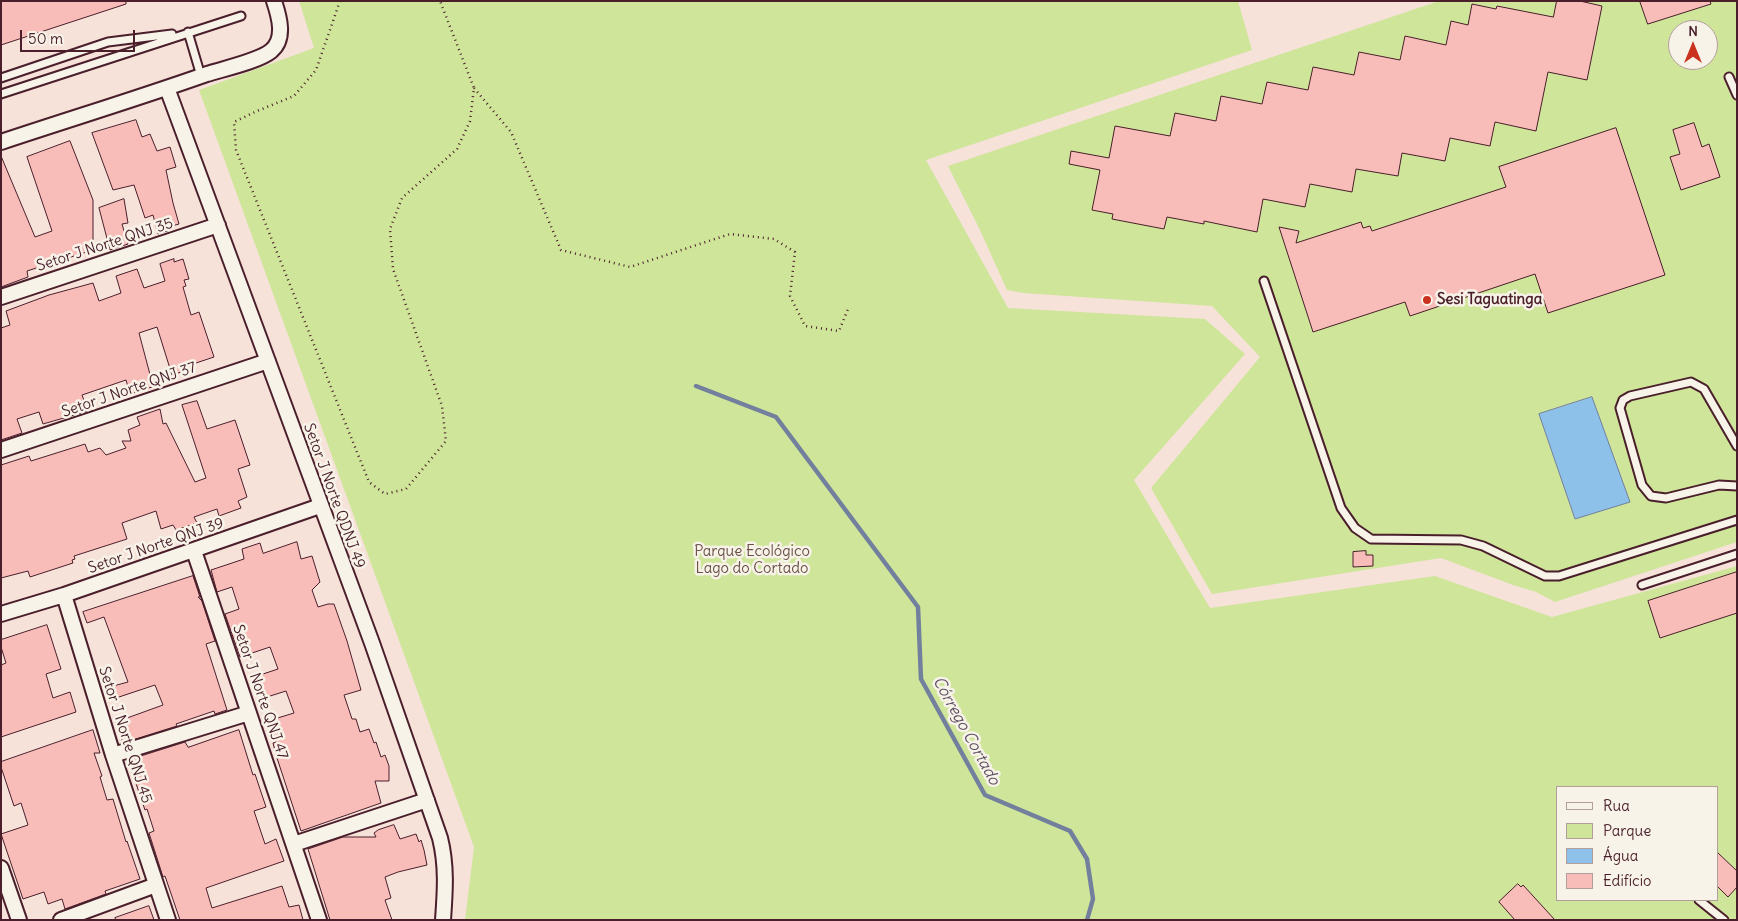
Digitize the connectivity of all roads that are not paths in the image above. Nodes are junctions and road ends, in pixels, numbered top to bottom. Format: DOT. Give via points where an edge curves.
graph roads {
  1 [pos="275,6"];
  2 [pos="241,16"];
  3 [pos="188,32"];
  4 [pos="201,76"];
  5 [pos="1729,77"];
  6 [pos="1,78"];
  7 [pos="167,88"];
  8 [pos="1,94"];
  9 [pos="1737,95"];
  10 [pos="1,142"];
  11 [pos="218,225"];
  12 [pos="1264,281"];
  13 [pos="1,297"];
  14 [pos="268,361"];
  15 [pos="1737,446"];
  16 [pos="1,450"];
  17 [pos="1737,486"];
  18 [pos="320,506"];
  19 [pos="1737,520"];
  20 [pos="194,550"];
  21 [pos="1737,554"];
  22 [pos="1642,585"];
  23 [pos="64,595"];
  24 [pos="1,614"];
  25 [pos="250,713"];
  26 [pos="113,756"];
  27 [pos="427,800"];
  28 [pos="294,844"];
  29 [pos="1,868"];
  30 [pos="156,885"];
  31 [pos="1700,901"];
  32 [pos="19,920"];
  33 [pos="61,920"];
  34 [pos="168,920"];
  35 [pos="319,920"];
  36 [pos="442,920"];
  37 [pos="1724,920"];
  1 -- 4 [label="street" via="280,26 278,42 271,51"];
  2 -- 3 [label="lane"];
  3 -- 4 [label="lane"];
  3 -- 6 [label="lane" via="108,42"];
  3 -- 8 [label="lane"];
  4 -- 7 [label="street"];
  5 -- 9 [label="lane"];
  7 -- 10 [label="street"];
  7 -- 11 [label="street, Setor J Norte QDNJ 49"];
  11 -- 13 [label="street, Setor J Norte QNJ 35"];
  11 -- 14 [label="street, Setor J Norte QDNJ 49"];
  12 -- 19 [label="lane" via="1341,508 1355,528 1371,539 1461,540 1483,546 1545,576 1560,576"];
  14 -- 16 [label="street, Setor J Norte QNJ 37"];
  14 -- 18 [label="street, Setor J Norte QDNJ 49"];
  15 -- 17 [label="lane" via="1704,389 1691,382 1630,396 1623,400 1620,408 1642,485 1651,496 1666,498 1719,485"];
  18 -- 20 [label="street, Setor J Norte QNJ 39"];
  18 -- 27 [label="street, Setor J Norte QDNJ 49"];
  20 -- 23 [label="street, Setor J Norte QNJ 39"];
  20 -- 25 [label="street, Setor J Norte QNJ 47"];
  21 -- 22 [label="lane"];
  23 -- 24 [label="street, Setor J Norte QNJ 39"];
  23 -- 26 [label="street, Setor J Norte QNJ 45"];
  25 -- 26 [label="street"];
  25 -- 28 [label="street, Setor J Norte QNJ 47"];
  26 -- 30 [label="street, Setor J Norte QNJ 45"];
  27 -- 28 [label="street"];
  27 -- 36 [label="street, Setor J Norte QDNJ 49" via="444,855 446,877"];
  28 -- 35 [label="street, Setor J Norte QNJ 47"];
  29 -- 32 [label="street"];
  30 -- 33 [label="street"];
  30 -- 34 [label="street, Setor J Norte QNJ 45"];
  31 -- 37 [label="lane"];
}
